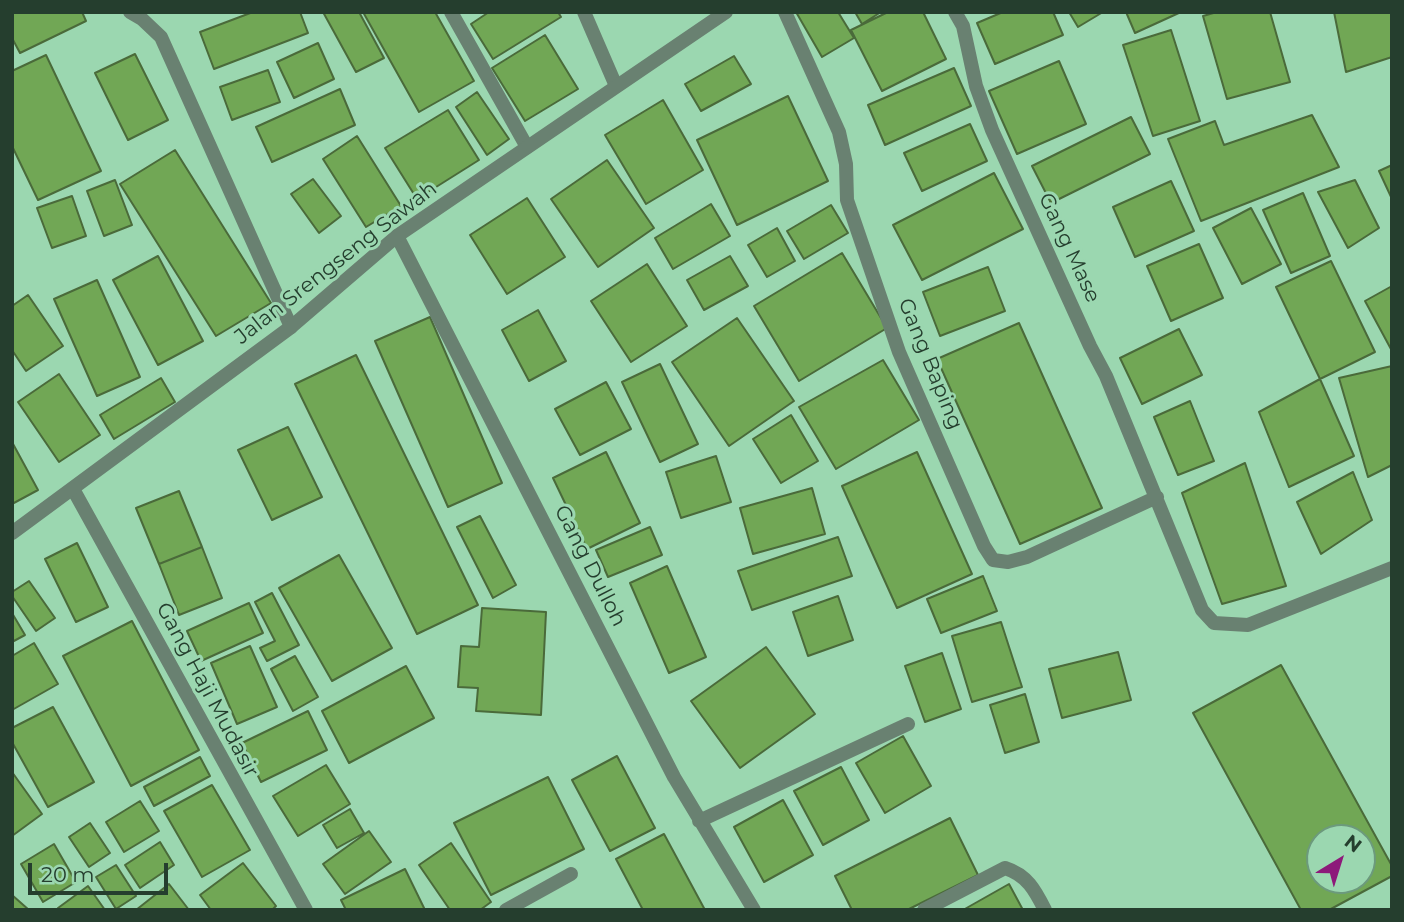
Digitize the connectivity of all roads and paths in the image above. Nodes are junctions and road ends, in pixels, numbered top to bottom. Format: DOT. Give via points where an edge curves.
graph roads {
  1 [pos="130,12"];
  2 [pos="451,12"];
  3 [pos="584,12"];
  4 [pos="726,12"];
  5 [pos="785,12"];
  6 [pos="955,12"];
  7 [pos="616,86"];
  8 [pos="527,147"];
  9 [pos="397,236"];
  10 [pos="291,327"];
  11 [pos="73,489"];
  12 [pos="1157,497"];
  13 [pos="12,533"];
  14 [pos="1392,568"];
  15 [pos="908,724"];
  16 [pos="699,821"];
  17 [pos="571,874"];
  18 [pos="306,910"];
  19 [pos="506,910"];
  20 [pos="754,910"];
  21 [pos="924,910"];
  22 [pos="1045,910"];
  1 -- 10 [label="street" via="161,37"];
  2 -- 8 [label="street"];
  3 -- 7 [label="street"];
  4 -- 7 [label="street, Jalan Srengseng Sawah"];
  5 -- 12 [label="street, Gang Baping" via="839,132 847,200 899,352 993,560 1027,557"];
  6 -- 12 [label="street, Gang Mase" via="992,130"];
  7 -- 8 [label="street, Jalan Srengseng Sawah"];
  8 -- 9 [label="street, Jalan Srengseng Sawah"];
  9 -- 10 [label="street, Jalan Srengseng Sawah"];
  9 -- 16 [label="street, Gang Dulloh"];
  10 -- 11 [label="street, Jalan Srengseng Sawah"];
  11 -- 13 [label="street, Jalan Srengseng Sawah"];
  11 -- 18 [label="street, Gang Haji Mudasir"];
  12 -- 14 [label="street, Gang Mase" via="1202,610 1214,623 1248,625"];
  15 -- 16 [label="street"];
  16 -- 20 [label="street, Gang Dulloh"];
  17 -- 19 [label="street"];
  21 -- 22 [label="street" via="1005,868 1020,873"];
}
